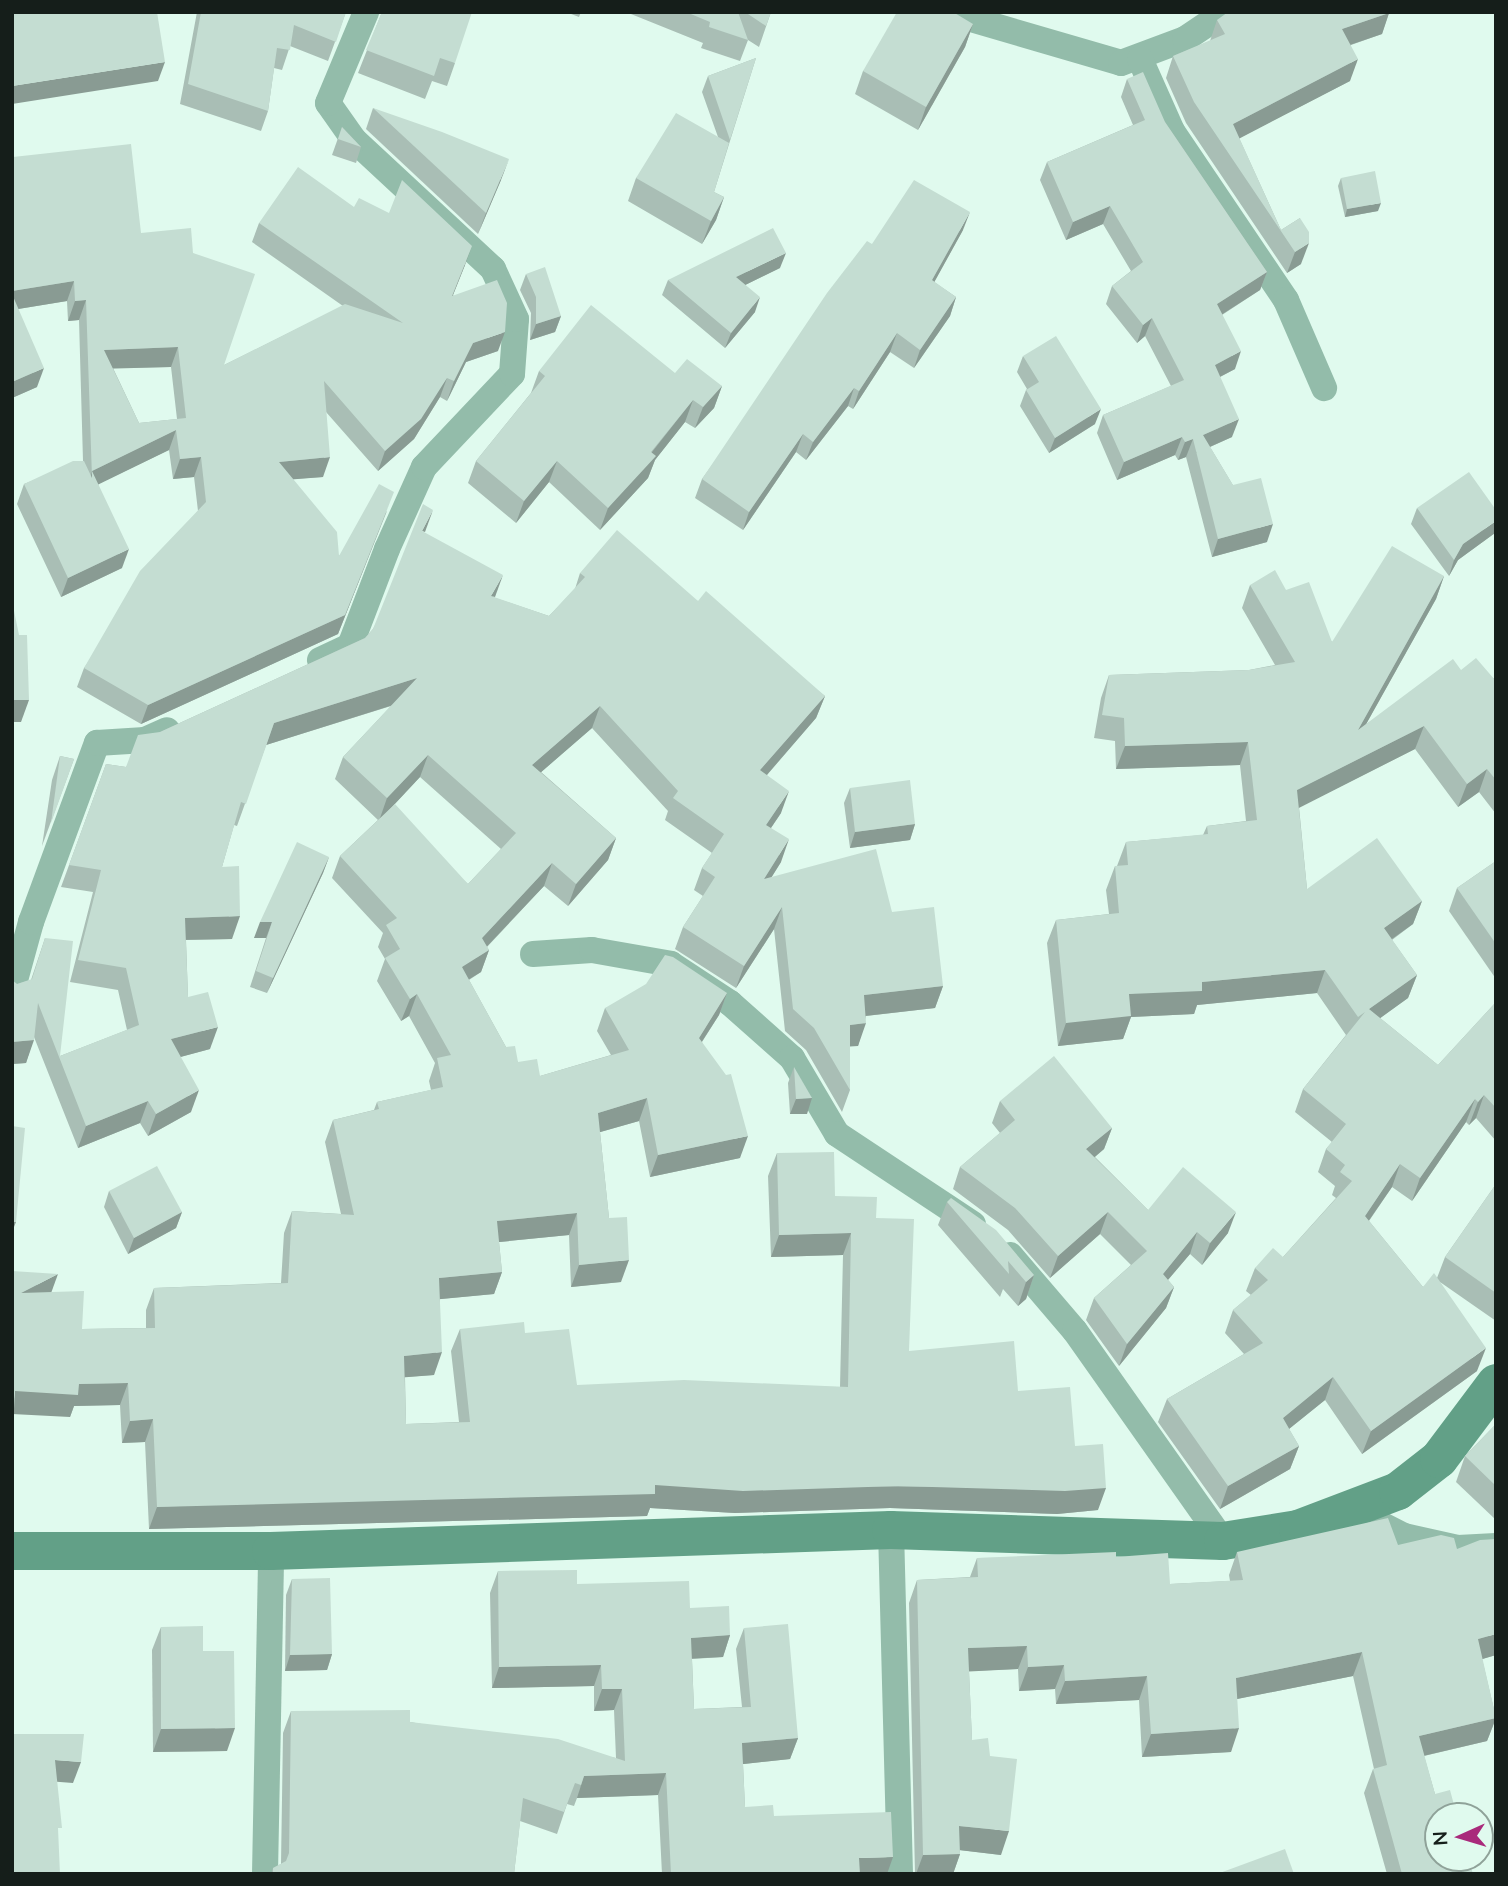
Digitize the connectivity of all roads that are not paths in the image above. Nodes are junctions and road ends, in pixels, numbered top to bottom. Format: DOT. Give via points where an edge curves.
graph roads {
  1 [pos="366,12"];
  2 [pos="947,12"];
  3 [pos="1225,12"];
  4 [pos="1140,59"];
  5 [pos="1324,388"];
  6 [pos="302,668"];
  7 [pos="193,718"];
  8 [pos="533,954"];
  9 [pos="12,991"];
  10 [pos="1496,1383"];
  11 [pos="1353,1511"];
  12 [pos="891,1530"];
  13 [pos="1223,1541"];
  14 [pos="1496,1546"];
  15 [pos="12,1550"];
  16 [pos="271,1551"];
  17 [pos="265,1874"];
  18 [pos="900,1874"];
  1 -- 6 [label="street" via="328,103 354,140 493,269 516,319 512,374 425,467 350,646"];
  2 -- 4 [label="street" via="1121,63"];
  3 -- 4 [label="street" via="1185,39"];
  4 -- 5 [label="street" via="1172,131 1286,300"];
  7 -- 9 [label="street" via="145,740 97,743 31,922"];
  8 -- 13 [label="street" via="592,950 671,964 730,1003 792,1058 837,1134 924,1187 998,1242 1075,1331"];
  10 -- 11 [label="main road" via="1439,1459 1398,1491"];
  11 -- 13 [label="main road" via="1298,1529"];
  11 -- 14 [label="street" via="1404,1536 1458,1548"];
  12 -- 13 [label="main road"];
  12 -- 16 [label="main road"];
  12 -- 18 [label="street"];
  15 -- 16 [label="main road"];
  16 -- 17 [label="street"];
}
